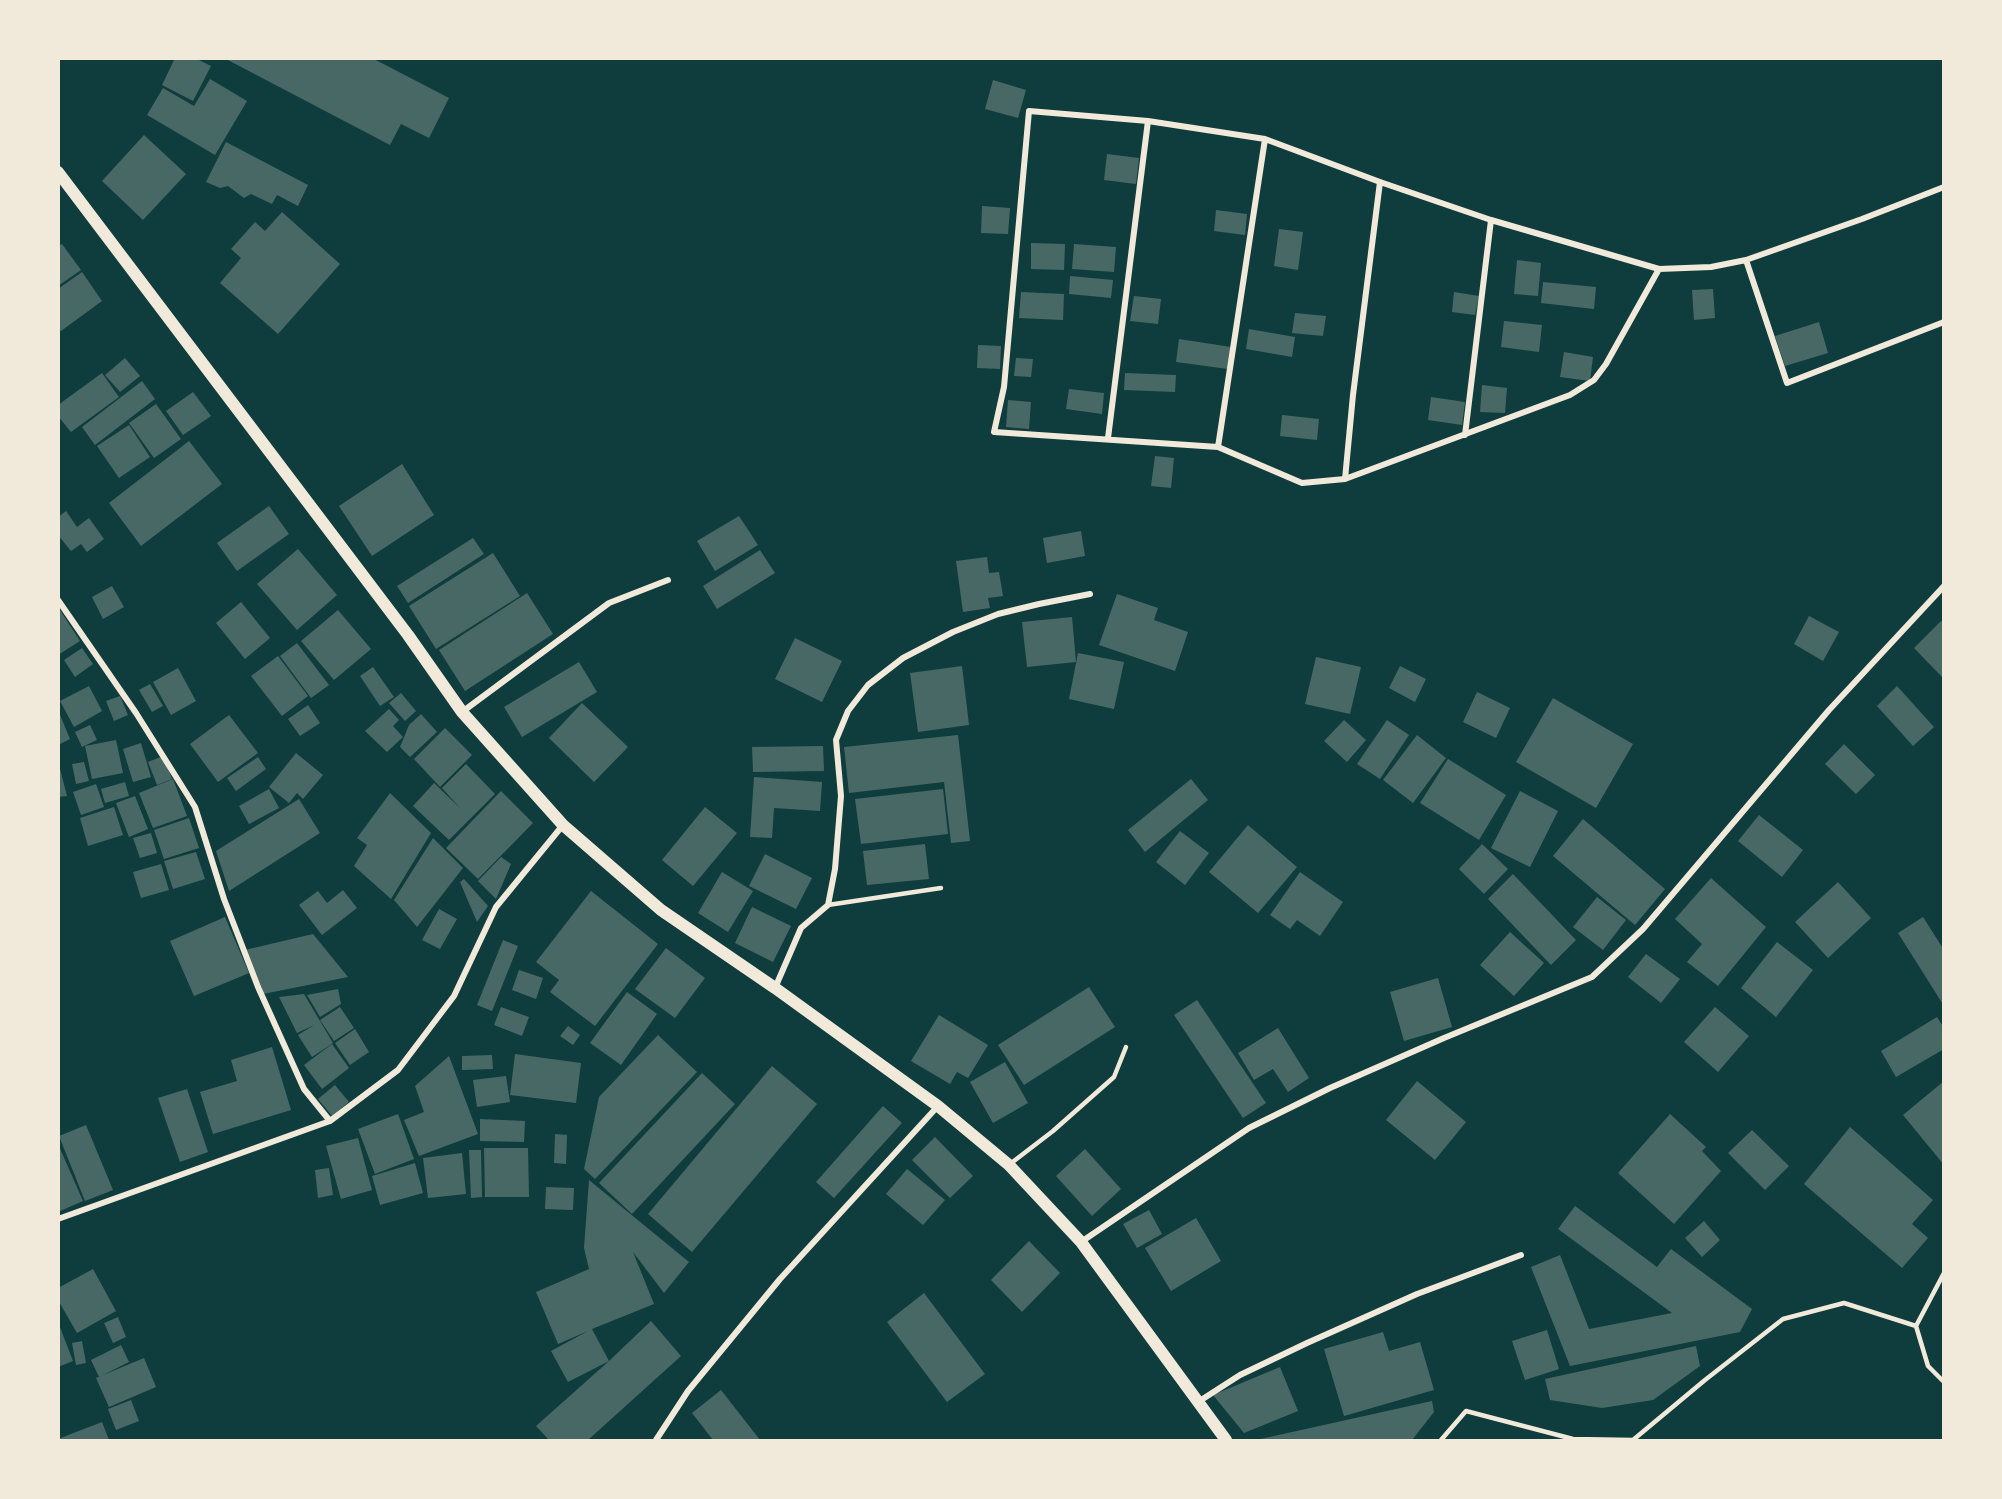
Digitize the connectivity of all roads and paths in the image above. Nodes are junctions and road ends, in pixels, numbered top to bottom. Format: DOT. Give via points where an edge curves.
graph roads {
  1 [pos="1148,122"];
  2 [pos="1265,139"];
  3 [pos="58,172"];
  4 [pos="1380,182"];
  5 [pos="1944,187"];
  6 [pos="1491,220"];
  7 [pos="1746,260"];
  8 [pos="1659,268"];
  9 [pos="1944,322"];
  10 [pos="1465,435"];
  11 [pos="1108,438"];
  12 [pos="1218,447"];
  13 [pos="1345,479"];
  14 [pos="668,580"];
  15 [pos="1944,586"];
  16 [pos="1090,594"];
  17 [pos="58,600"];
  18 [pos="462,712"];
  19 [pos="563,825"];
  20 [pos="941,888"];
  21 [pos="828,905"];
  22 [pos="775,988"];
  23 [pos="1126,1047"];
  24 [pos="938,1106"];
  25 [pos="330,1121"];
  26 [pos="1009,1165"];
  27 [pos="58,1218"];
  28 [pos="1081,1242"];
  29 [pos="1521,1255"];
  30 [pos="1944,1273"];
  31 [pos="1916,1326"];
  32 [pos="1944,1382"];
  33 [pos="1197,1403"];
  34 [pos="656,1440"];
  35 [pos="1226,1440"];
  36 [pos="1441,1440"];
  1 -- 2 [label="street"];
  1 -- 11 [label="street"];
  1 -- 11 [label="street" via="1029,111 1004,387 994,432"];
  2 -- 4 [label="street"];
  2 -- 12 [label="street"];
  3 -- 18 [label="main road" via="395,617"];
  4 -- 6 [label="street"];
  4 -- 13 [label="street"];
  5 -- 7 [label="street"];
  6 -- 8 [label="street"];
  6 -- 10 [label="street"];
  7 -- 8 [label="street" via="1711,267"];
  7 -- 9 [label="street" via="1787,383"];
  8 -- 10 [label="street" via="1594,380 1570,395"];
  10 -- 13 [label="street"];
  11 -- 12 [label="street"];
  12 -- 13 [label="street" via="1302,483"];
  14 -- 18 [label="street" via="609,603"];
  15 -- 28 [label="street" via="1829,710 1643,929 1593,977 1413,1052 1248,1128"];
  16 -- 21 [label="street" via="998,614 953,632 903,658 868,685 848,711 836,740 841,796"];
  17 -- 25 [label="street" via="195,807 224,899 258,987 304,1089"];
  18 -- 19 [label="main road"];
  19 -- 22 [label="main road" via="661,910"];
  19 -- 25 [label="street" via="496,907 454,996 398,1070"];
  20 -- 21 [label="lane"];
  21 -- 22 [label="street" via="801,928"];
  22 -- 24 [label="main road"];
  23 -- 26 [label="lane" via="1114,1077"];
  24 -- 26 [label="main road"];
  24 -- 34 [label="street" via="780,1279 688,1392"];
  25 -- 27 [label="street"];
  26 -- 28 [label="main road"];
  28 -- 33 [label="main road"];
  29 -- 33 [label="street" via="1417,1294 1307,1343 1240,1375"];
  30 -- 31 [label="lane"];
  31 -- 32 [label="lane" via="1928,1366"];
  31 -- 36 [label="lane" via="1844,1302 1783,1319 1633,1440 1573,1439 1466,1411"];
  33 -- 35 [label="main road"];
}
